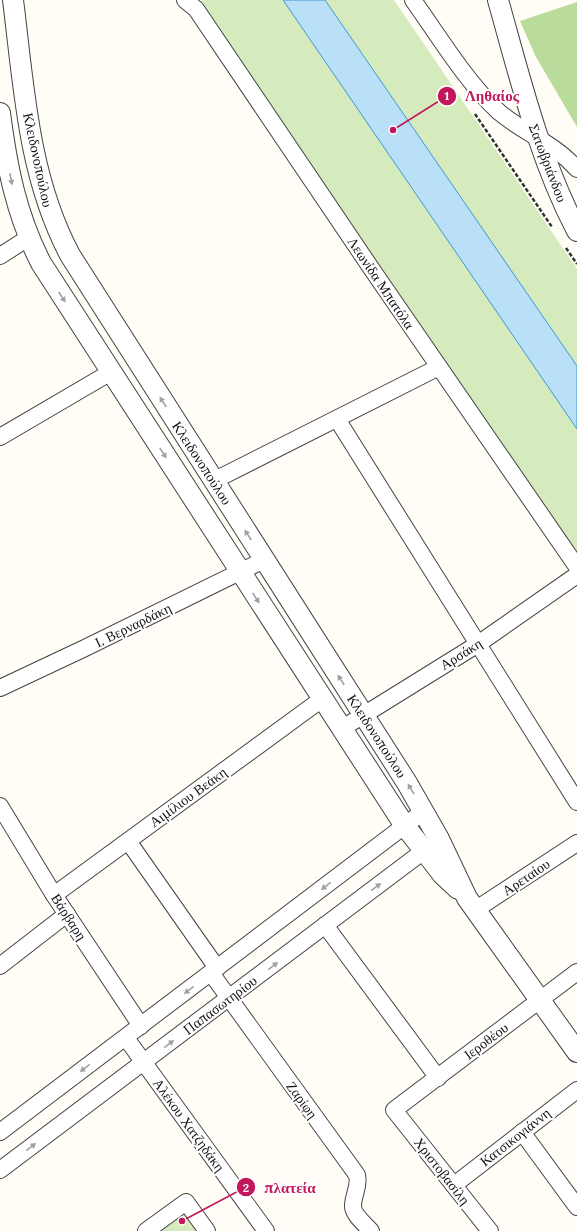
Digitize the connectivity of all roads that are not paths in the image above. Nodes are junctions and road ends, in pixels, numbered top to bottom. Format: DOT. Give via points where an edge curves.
graph roads {
  1 [pos="13,0"];
  2 [pos="186,0"];
  3 [pos="413,0"];
  4 [pos="498,0"];
  5 [pos="0,113"];
  6 [pos="537,137"];
  7 [pos="577,169"];
  8 [pos="570,237"];
  9 [pos="28,238"];
  10 [pos="0,256"];
  11 [pos="439,367"];
  12 [pos="111,372"];
  13 [pos="336,419"];
  14 [pos="0,437"];
  15 [pos="214,481"];
  16 [pos="264,560"];
  17 [pos="577,567"];
  18 [pos="239,572"];
  19 [pos="577,575"];
  20 [pos="478,644"];
  21 [pos="0,688"];
  22 [pos="322,699"];
  23 [pos="364,715"];
  24 [pos="341,729"];
  25 [pos="577,802"];
  26 [pos="0,806"];
  27 [pos="424,811"];
  28 [pos="405,826"];
  29 [pos="439,839"];
  30 [pos="128,841"];
  31 [pos="577,843"];
  32 [pos="423,851"];
  33 [pos="54,895"];
  34 [pos="471,904"];
  35 [pos="67,914"];
  36 [pos="325,925"];
  37 [pos="0,966"];
  38 [pos="214,971"];
  39 [pos="577,972"];
  40 [pos="229,999"];
  41 [pos="539,1001"];
  42 [pos="141,1026"];
  43 [pos="126,1038"];
  44 [pos="577,1052"];
  45 [pos="144,1063"];
  46 [pos="438,1078"];
  47 [pos="577,1090"];
  48 [pos="394,1110"];
  49 [pos="0,1132"];
  50 [pos="522,1132"];
  51 [pos="0,1170"];
  52 [pos="454,1185"];
  53 [pos="577,1207"];
  54 [pos="146,1231"];
  55 [pos="207,1231"];
  56 [pos="266,1231"];
  57 [pos="371,1231"];
  58 [pos="490,1231"];
  15 -- 1 [label="street, Κλειδονοπούλου, one-way" via="94,296 53,222 31,141"];
  2 -- 11 [label="street, Λεωνίδα Μπατόλα" via="196,9"];
  3 -- 6 [label="street" via="489,102 508,119"];
  4 -- 6 [label="street, Σατωβριάνδου"];
  5 -- 9 [label="street, Κλειδονοπούλου, one-way" via="14,194"];
  6 -- 7 [label="street" via="559,151"];
  6 -- 8 [label="street, Σατωβριάνδου" via="558,192"];
  9 -- 10 [label="street"];
  9 -- 12 [label="street, Κλειδονοπούλου, one-way" via="41,263"];
  11 -- 13 [label="street"];
  11 -- 17 [label="street, Λεωνίδα Μπατόλα"];
  12 -- 14 [label="street"];
  12 -- 18 [label="street, Κλειδονοπούλου, one-way"];
  13 -- 15 [label="street"];
  13 -- 20 [label="street"];
  16 -- 15 [label="street, Κλειδονοπούλου, one-way"];
  16 -- 18 [label="street, Ι. Βερναρδάκη"];
  23 -- 16 [label="street, Κλειδονοπούλου, one-way"];
  18 -- 21 [label="street, Ι. Βερναρδάκη"];
  18 -- 22 [label="street, Κλειδονοπούλου, one-way"];
  19 -- 20 [label="street, Αρσάκη"];
  20 -- 23 [label="street, Αρσάκη"];
  20 -- 25 [label="street"];
  22 -- 24 [label="street, Κλειδονοπούλου"];
  22 -- 30 [label="street, Αιμίλιου Βεάκη"];
  23 -- 24 [label="street, Αρσάκη"];
  27 -- 23 [label="street, Κλειδονοπούλου, one-way"];
  24 -- 28 [label="street, Κλειδονοπούλου"];
  26 -- 33 [label="street, Βάρβαρη"];
  27 -- 28 [label="street"];
  27 -- 29 [label="street, Κλειδονοπούλου"];
  28 -- 32 [label="street, Κλειδονοπούλου"];
  28 -- 38 [label="street, one-way"];
  29 -- 32 [label="street, Παπασωτηρίου"];
  29 -- 34 [label="street, Κλειδονοπούλου"];
  30 -- 33 [label="street, Αιμίλιου Βεάκη"];
  30 -- 38 [label="street, Ζαρίφη"];
  31 -- 34 [label="street, Αρεταίου"];
  32 -- 34 [label="street, Κλειδονοπούλου"];
  36 -- 32 [label="street, Παπασωτηρίου, one-way"];
  33 -- 35 [label="street, Βάρβαρη"];
  34 -- 41 [label="street, Κλειδονοπούλου"];
  35 -- 37 [label="street"];
  35 -- 42 [label="street, Βάρβαρη"];
  40 -- 36 [label="street, Παπασωτηρίου, one-way"];
  36 -- 46 [label="street"];
  38 -- 40 [label="street, Ζαρίφη"];
  38 -- 42 [label="street, one-way"];
  39 -- 41 [label="street, Ιεροθέου"];
  45 -- 40 [label="street, Παπασωτηρίου, one-way"];
  40 -- 57 [label="street, Ζαρίφη" via="357,1175 353,1206"];
  41 -- 44 [label="street, Κλειδονοπούλου"];
  41 -- 46 [label="street, Ιεροθέου"];
  42 -- 43 [label="street"];
  43 -- 45 [label="street, Αλέκου Χατζηδάκη"];
  43 -- 49 [label="street, one-way"];
  51 -- 45 [label="street, Παπασωτηρίου, one-way"];
  45 -- 56 [label="street, Αλέκου Χατζηδάκη"];
  46 -- 48 [label="street, Ιεροθέου"];
  47 -- 50 [label="street, Κατσικογιάννη"];
  48 -- 52 [label="street, Χριστοβασίλη"];
  50 -- 52 [label="street, Κατσικογιάννη"];
  50 -- 53 [label="street"];
  52 -- 58 [label="street, Χριστοβασίλη"];
  54 -- 55 [label="street" via="186,1202"];
}
